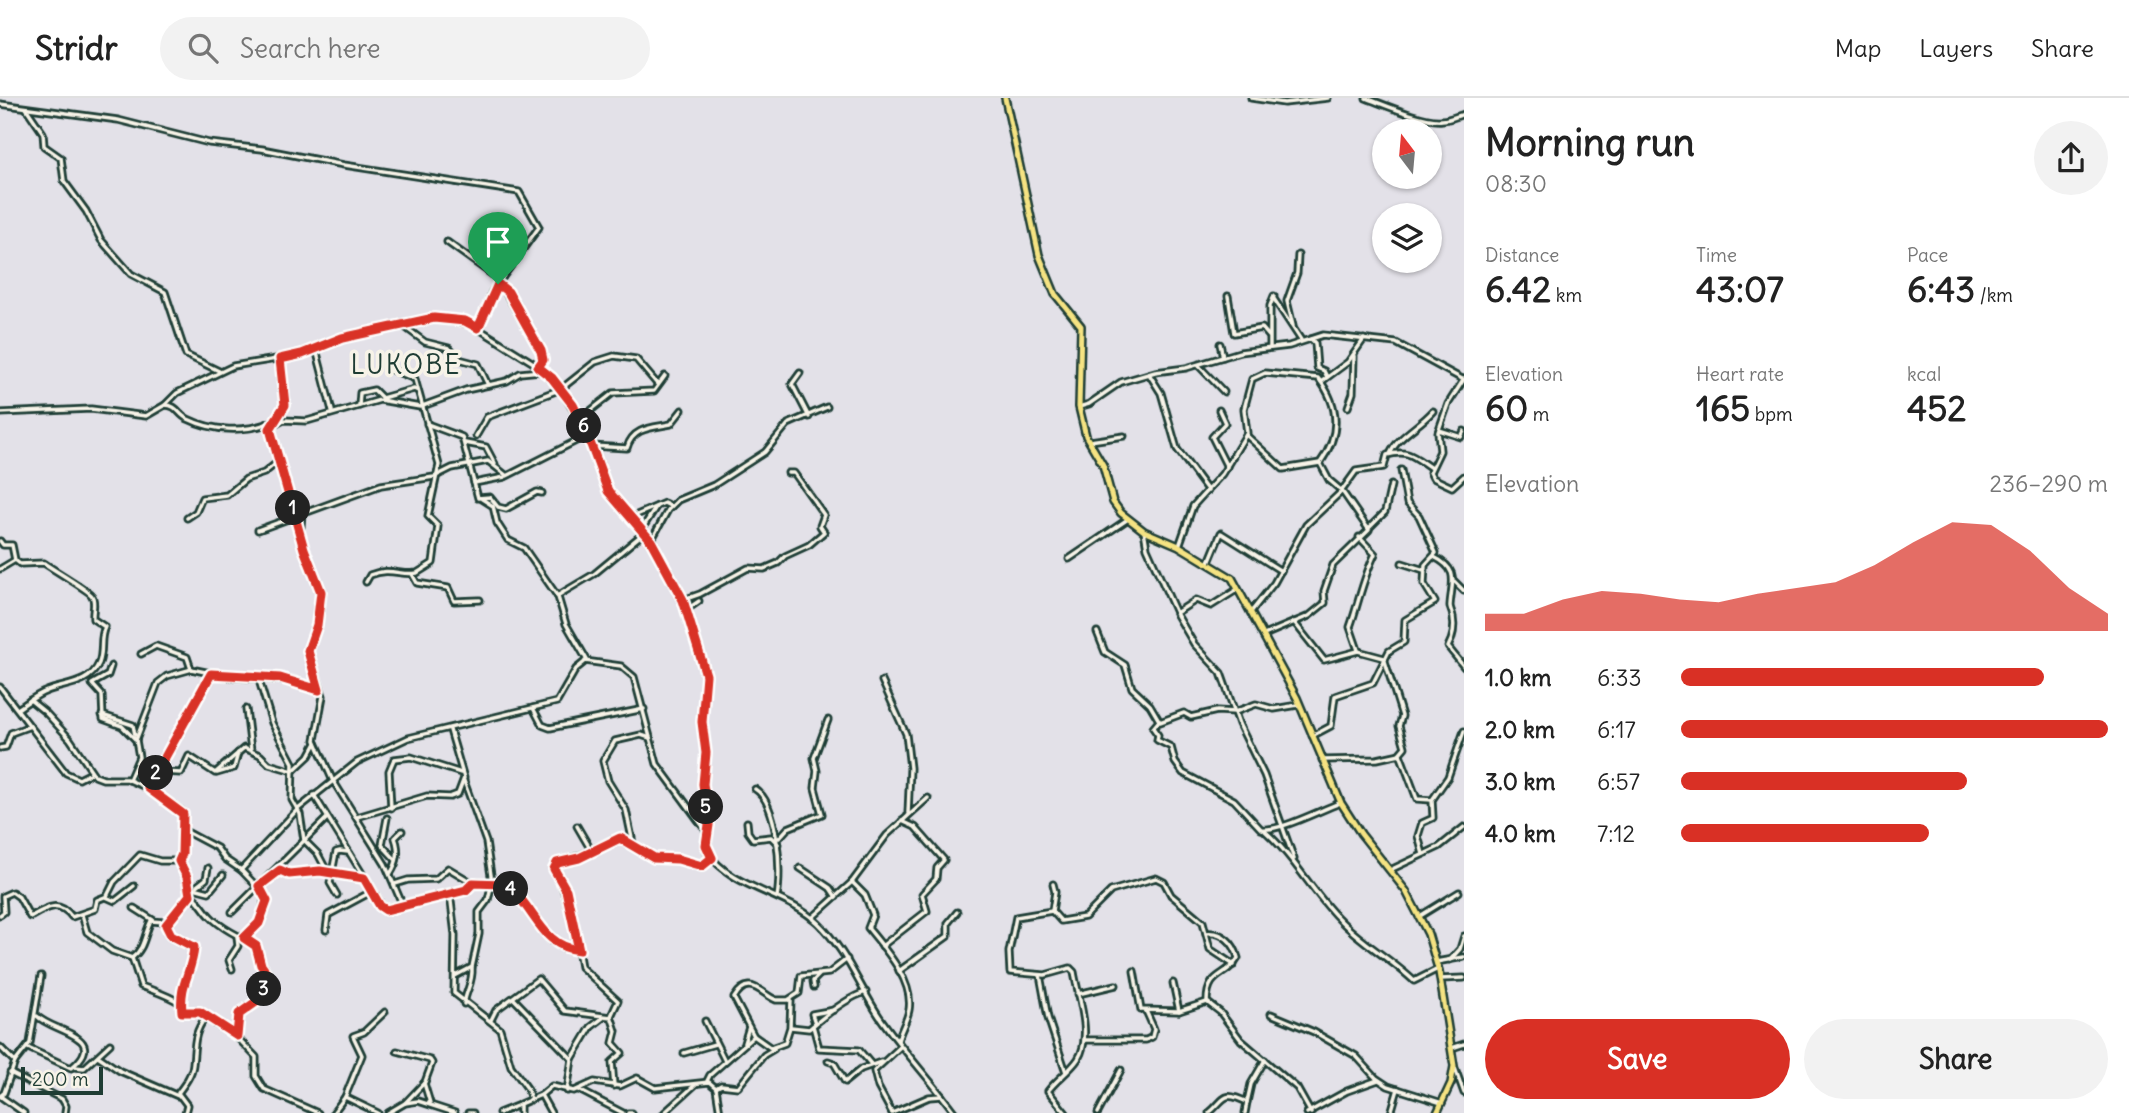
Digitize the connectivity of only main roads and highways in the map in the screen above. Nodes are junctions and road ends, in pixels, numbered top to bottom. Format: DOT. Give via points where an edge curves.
graph roads {
  1 [pos="1005,98"];
  2 [pos="1437,1113"];
  1 -- 2 [label="main road" via="1039,255 1055,294 1081,326 1079,407 1113,502 1144,531 1228,573 1299,705 1341,803 1420,916 1440,979 1454,1066"];
}
